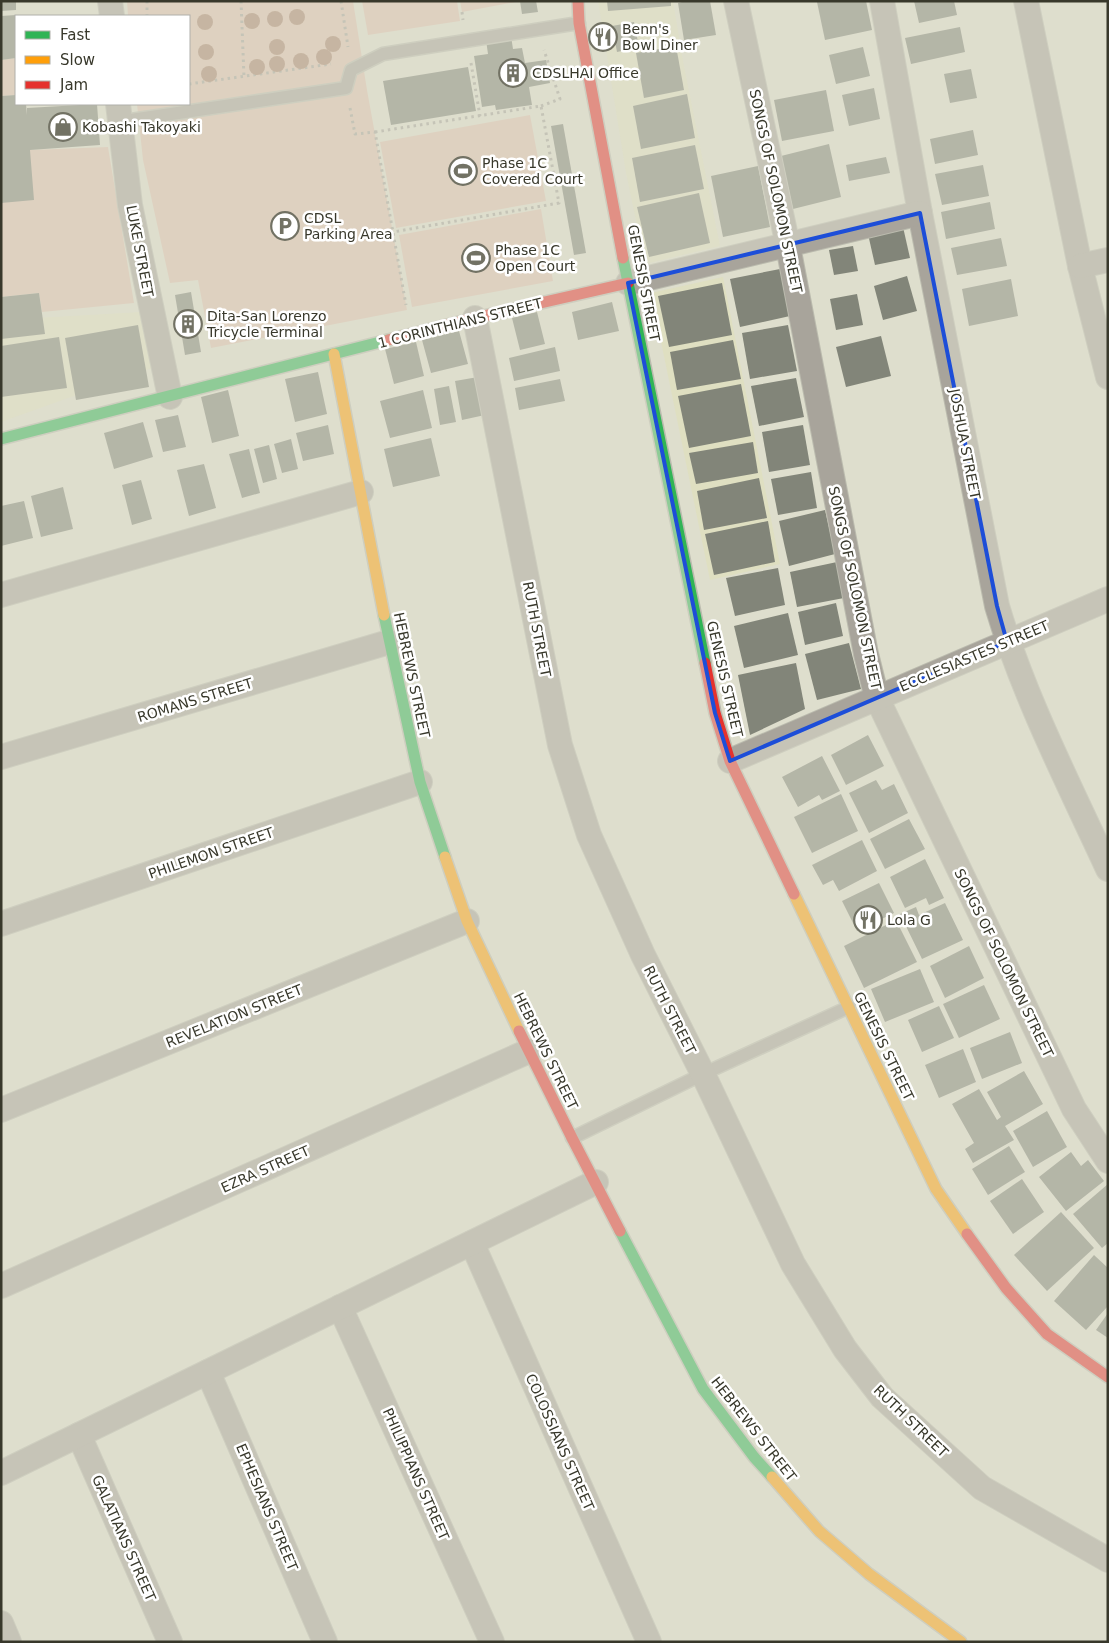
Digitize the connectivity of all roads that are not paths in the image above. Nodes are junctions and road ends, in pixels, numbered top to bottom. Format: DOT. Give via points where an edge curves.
graph roads {
  1 [pos="110,1"];
  2 [pos="578,1"];
  3 [pos="736,1"];
  4 [pos="882,1"];
  5 [pos="1026,1"];
  6 [pos="112,15"];
  7 [pos="579,22"];
  8 [pos="118,112"];
  9 [pos="920,213"];
  10 [pos="788,246"];
  11 [pos="1108,260"];
  12 [pos="1080,266"];
  13 [pos="628,283"];
  14 [pos="476,318"];
  15 [pos="334,354"];
  16 [pos="1108,377"];
  17 [pos="170,397"];
  18 [pos="1,439"];
  19 [pos="361,492"];
  20 [pos="1,595"];
  21 [pos="1108,599"];
  22 [pos="389,642"];
  23 [pos="1007,642"];
  24 [pos="878,698"];
  25 [pos="1,757"];
  26 [pos="730,761"];
  27 [pos="420,782"];
  28 [pos="1108,868"];
  29 [pos="467,921"];
  30 [pos="1,924"];
  31 [pos="849,1007"];
  32 [pos="529,1051"];
  33 [pos="702,1074"];
  34 [pos="1,1110"];
  35 [pos="572,1138"];
  36 [pos="1108,1161"];
  37 [pos="596,1182"];
  38 [pos="472,1243"];
  39 [pos="1,1286"];
  40 [pos="340,1307"];
  41 [pos="208,1372"];
  42 [pos="1108,1377"];
  43 [pos="79,1434"];
  44 [pos="1,1472"];
  45 [pos="1108,1560"];
  46 [pos="1,1623"];
  47 [pos="642,1640"];
  48 [pos="9,1642"];
  49 [pos="170,1642"];
  50 [pos="325,1642"];
  51 [pos="492,1642"];
  52 [pos="960,1642"];
  1 -- 6 [label="street"];
  2 -- 7 [label="street, GENESIS STREET"];
  3 -- 10 [label="street, SONGS OF SOLOMON STREET"];
  4 -- 9 [label="street, JOSHUA STREET"];
  5 -- 12 [label="street"];
  7 -- 8 [label="lane" via="383,54 351,70 346,88 141,118"];
  7 -- 13 [label="street, GENESIS STREET"];
  8 -- 17 [label="street, LUKE STREET" via="130,205"];
  9 -- 10 [label="street, 1 CORINTHIANS STREET"];
  9 -- 23 [label="street, JOSHUA STREET" via="997,606"];
  10 -- 13 [label="street, 1 CORINTHIANS STREET"];
  10 -- 24 [label="street, SONGS OF SOLOMON STREET" via="866,654"];
  11 -- 12 [label="street"];
  12 -- 16 [label="street"];
  13 -- 14 [label="street, 1 CORINTHIANS STREET"];
  13 -- 26 [label="street, GENESIS STREET" via="715,713"];
  14 -- 15 [label="street, 1 CORINTHIANS STREET"];
  14 -- 33 [label="street, RUTH STREET" via="560,745 589,835"];
  15 -- 17 [label="street, 1 CORINTHIANS STREET"];
  15 -- 19 [label="street, HEBREWS STREET"];
  17 -- 18 [label="street, 1 CORINTHIANS STREET"];
  19 -- 20 [label="street"];
  19 -- 22 [label="street, HEBREWS STREET"];
  21 -- 23 [label="street, ECCLESIASTES STREET"];
  22 -- 25 [label="street, ROMANS STREET"];
  22 -- 27 [label="street, HEBREWS STREET"];
  23 -- 24 [label="street, ECCLESIASTES STREET"];
  23 -- 28 [label="street, JOSHUA STREET"];
  24 -- 26 [label="street, ECCLESIASTES STREET"];
  24 -- 36 [label="street, SONGS OF SOLOMON STREET" via="1074,1109"];
  26 -- 31 [label="street, GENESIS STREET"];
  27 -- 29 [label="street, HEBREWS STREET"];
  27 -- 30 [label="street, PHILEMON STREET"];
  29 -- 32 [label="street, HEBREWS STREET"];
  29 -- 34 [label="street, REVELATION STREET"];
  31 -- 33 [label="lane"];
  31 -- 42 [label="street, GENESIS STREET" via="936,1189 1006,1288 1046,1334"];
  32 -- 35 [label="street, HEBREWS STREET"];
  32 -- 39 [label="street, EZRA STREET"];
  33 -- 35 [label="lane"];
  33 -- 45 [label="street, RUTH STREET" via="793,1264 845,1349 882,1397 982,1488"];
  35 -- 37 [label="street, HEBREWS STREET"];
  37 -- 38 [label="street"];
  37 -- 52 [label="street, HEBREWS STREET" via="703,1389 754,1457 819,1531"];
  38 -- 40 [label="street"];
  38 -- 47 [label="street, COLOSSIANS STREET"];
  40 -- 41 [label="street"];
  40 -- 51 [label="street, PHILIPPIANS STREET"];
  41 -- 43 [label="street"];
  41 -- 50 [label="street, EPHESIANS STREET"];
  43 -- 44 [label="street"];
  43 -- 49 [label="street, GALATIANS STREET"];
  46 -- 48 [label="street"];
}
